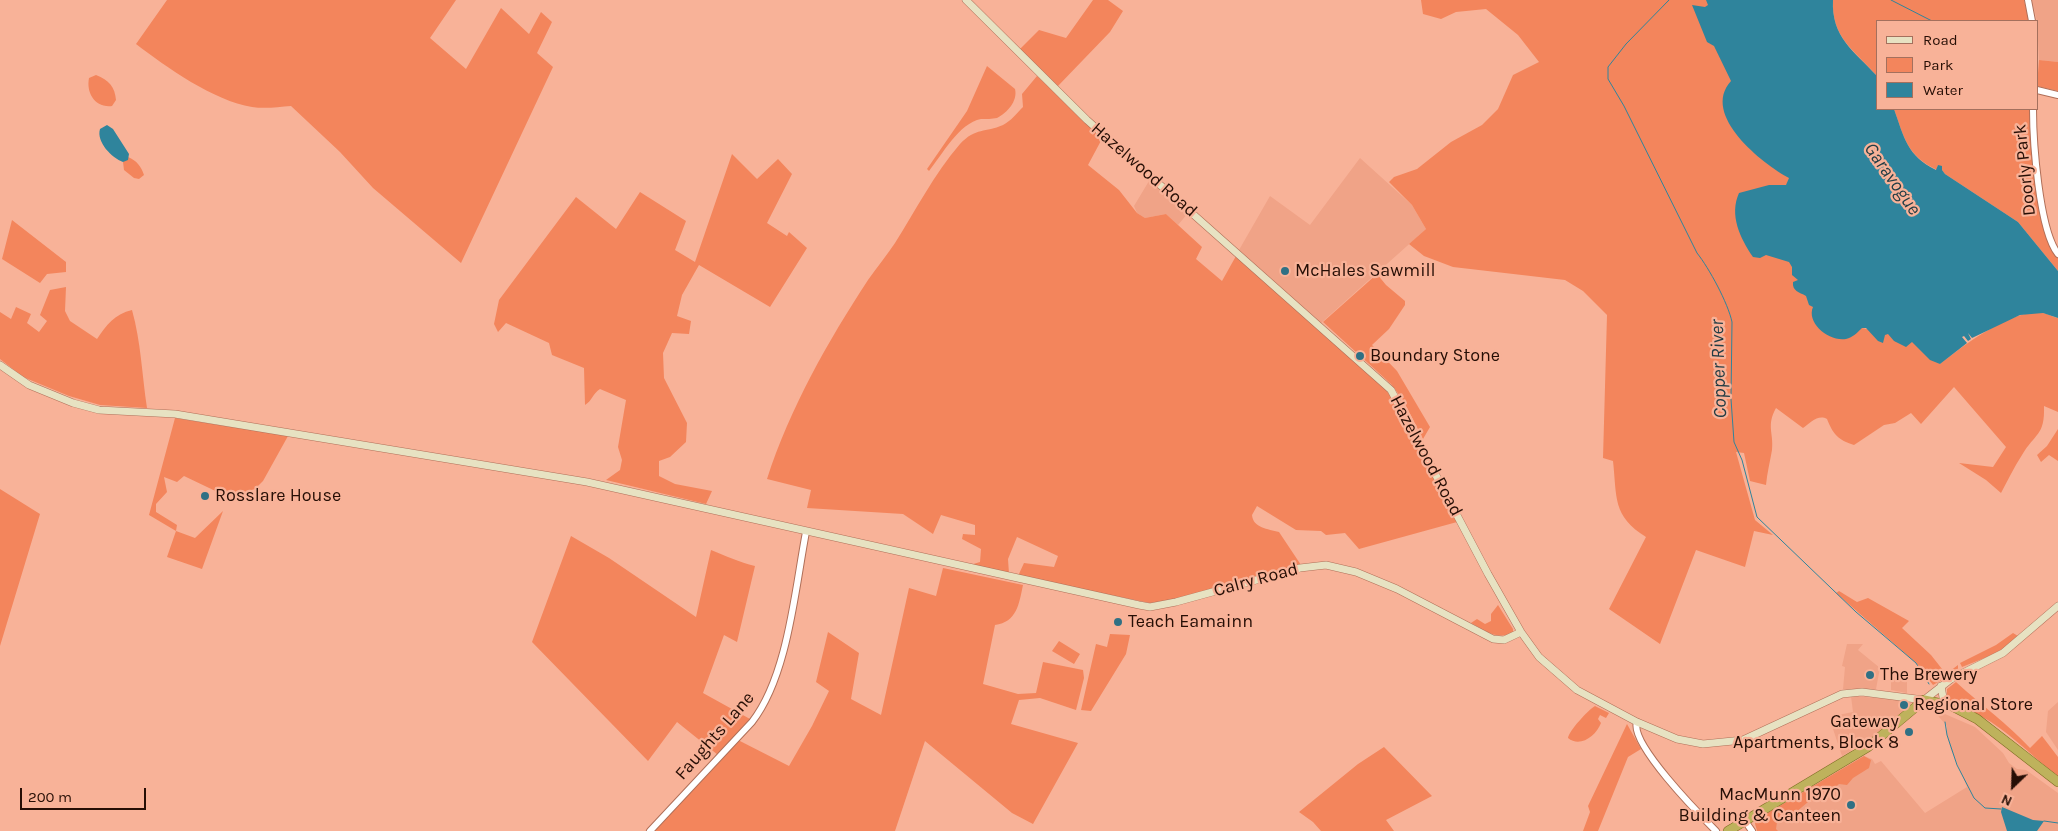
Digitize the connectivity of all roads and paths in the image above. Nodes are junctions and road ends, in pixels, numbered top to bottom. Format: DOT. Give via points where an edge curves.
graph roads {
  1 [pos="966,0"];
  2 [pos="2028,0"];
  3 [pos="2032,20"];
  4 [pos="2038,90"];
  5 [pos="2058,95"];
  6 [pos="2033,110"];
  7 [pos="2058,254"];
  8 [pos="0,365"];
  9 [pos="806,532"];
  10 [pos="2058,606"];
  11 [pos="1521,632"];
  12 [pos="1941,686"];
  13 [pos="1928,701"];
  14 [pos="1944,703"];
  15 [pos="1962,712"];
  16 [pos="1637,722"];
  17 [pos="1650,728"];
  18 [pos="1640,741"];
  19 [pos="2058,782"];
  20 [pos="1745,821"];
  21 [pos="650,831"];
  22 [pos="1716,831"];
  23 [pos="1728,831"];
  24 [pos="1752,831"];
  1 -- 11 [label="main road, Hazelwood Road" via="1087,120 1391,390"];
  2 -- 3 [label="street"];
  4 -- 5 [label="street"];
  6 -- 7 [label="street, Doorly Park" via="2033,136 2045,219"];
  8 -- 9 [label="main road, Calry Road" via="29,385 99,410 184,415 521,470 613,487"];
  9 -- 11 [label="main road, Calry Road" via="1150,607 1300,568 1336,566 1397,589 1493,639 1504,640"];
  9 -- 21 [label="street, Faughts Lane" via="777,675 766,703"];
  10 -- 12 [label="main road" via="2003,653"];
  11 -- 16 [label="main road, Hazelwood Road" via="1539,657 1562,679 1590,698"];
  12 -- 13 [label="main road"];
  12 -- 14 [label="main road"];
  13 -- 14 [label="highway"];
  13 -- 15 [label="highway"];
  13 -- 17 [label="main road, Hazelwood Road" via="1862,692 1842,694 1759,734 1730,743 1690,743"];
  13 -- 20 [label="highway" via="1868,747"];
  14 -- 15 [label="highway"];
  15 -- 19 [label="highway" via="1991,729"];
  16 -- 17 [label="main road, Hazelwood Road"];
  16 -- 18 [label="street" via="1635,729"];
  17 -- 18 [label="street" via="1641,731"];
  18 -- 22 [label="street"];
  20 -- 23 [label="highway"];
  20 -- 24 [label="street"];
}
